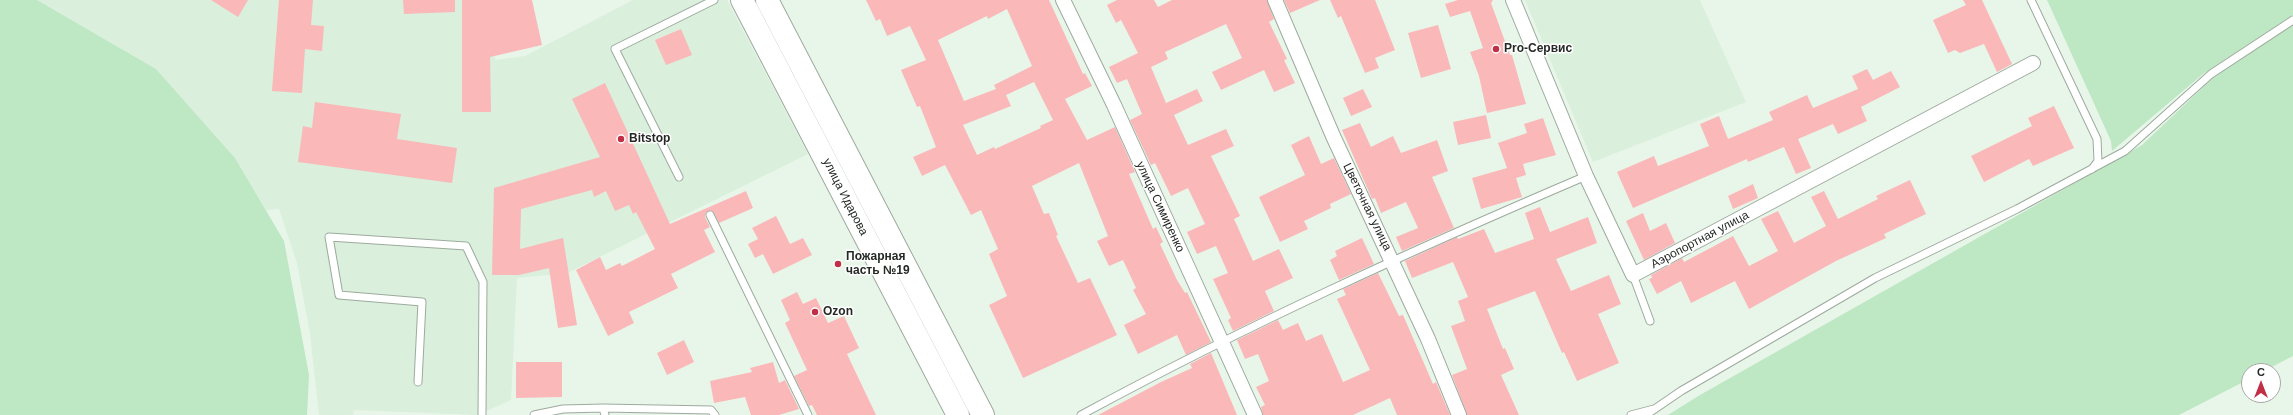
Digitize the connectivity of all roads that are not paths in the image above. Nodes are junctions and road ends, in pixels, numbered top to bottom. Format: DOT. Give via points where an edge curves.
graph roads {
  1 [pos="714,0"];
  2 [pos="742,0"];
  3 [pos="767,0"];
  4 [pos="1064,0"];
  5 [pos="1275,0"];
  6 [pos="1513,0"];
  7 [pos="2031,0"];
  8 [pos="2293,20"];
  9 [pos="2032,63"];
  10 [pos="2091,171"];
  11 [pos="1586,176"];
  12 [pos="679,177"];
  13 [pos="710,215"];
  14 [pos="1392,260"];
  15 [pos="1633,276"];
  16 [pos="1650,321"];
  17 [pos="1222,341"];
  18 [pos="418,382"];
  19 [pos="1655,409"];
  20 [pos="604,411"];
  21 [pos="482,415"];
  22 [pos="534,415"];
  23 [pos="715,415"];
  24 [pos="808,415"];
  25 [pos="958,415"];
  26 [pos="983,415"];
  27 [pos="1081,415"];
  28 [pos="1255,415"];
  29 [pos="1459,415"];
  30 [pos="1631,415"];
  31 [pos="1646,415"];
  1 -- 12 [label="lane" via="615,49"];
  2 -- 25 [label="main road, улица Идарова"];
  3 -- 26 [label="main road, улица Идарова"];
  4 -- 17 [label="street, улица Симиренко"];
  5 -- 14 [label="street, Цветочная улица" via="1333,136"];
  6 -- 11 [label="street"];
  7 -- 10 [label="lane" via="2097,138 2098,161"];
  8 -- 10 [label="lane" via="2211,74 2125,152"];
  9 -- 15 [label="street, Аэропортная улица"];
  10 -- 19 [label="lane" via="1875,278 1681,391"];
  11 -- 14 [label="lane"];
  11 -- 15 [label="street"];
  13 -- 24 [label="lane"];
  14 -- 17 [label="lane"];
  14 -- 29 [label="street, Цветочная улица"];
  15 -- 16 [label="lane"];
  17 -- 27 [label="lane"];
  17 -- 28 [label="street, улица Симиренко"];
  18 -- 21 [label="lane" via="422,302 339,295 329,237 466,246 483,282"];
  19 -- 30 [label="lane"];
  19 -- 31 [label="lane"];
  20 -- 22 [label="lane" via="564,409"];
  20 -- 23 [label="lane" via="711,410"];
}
